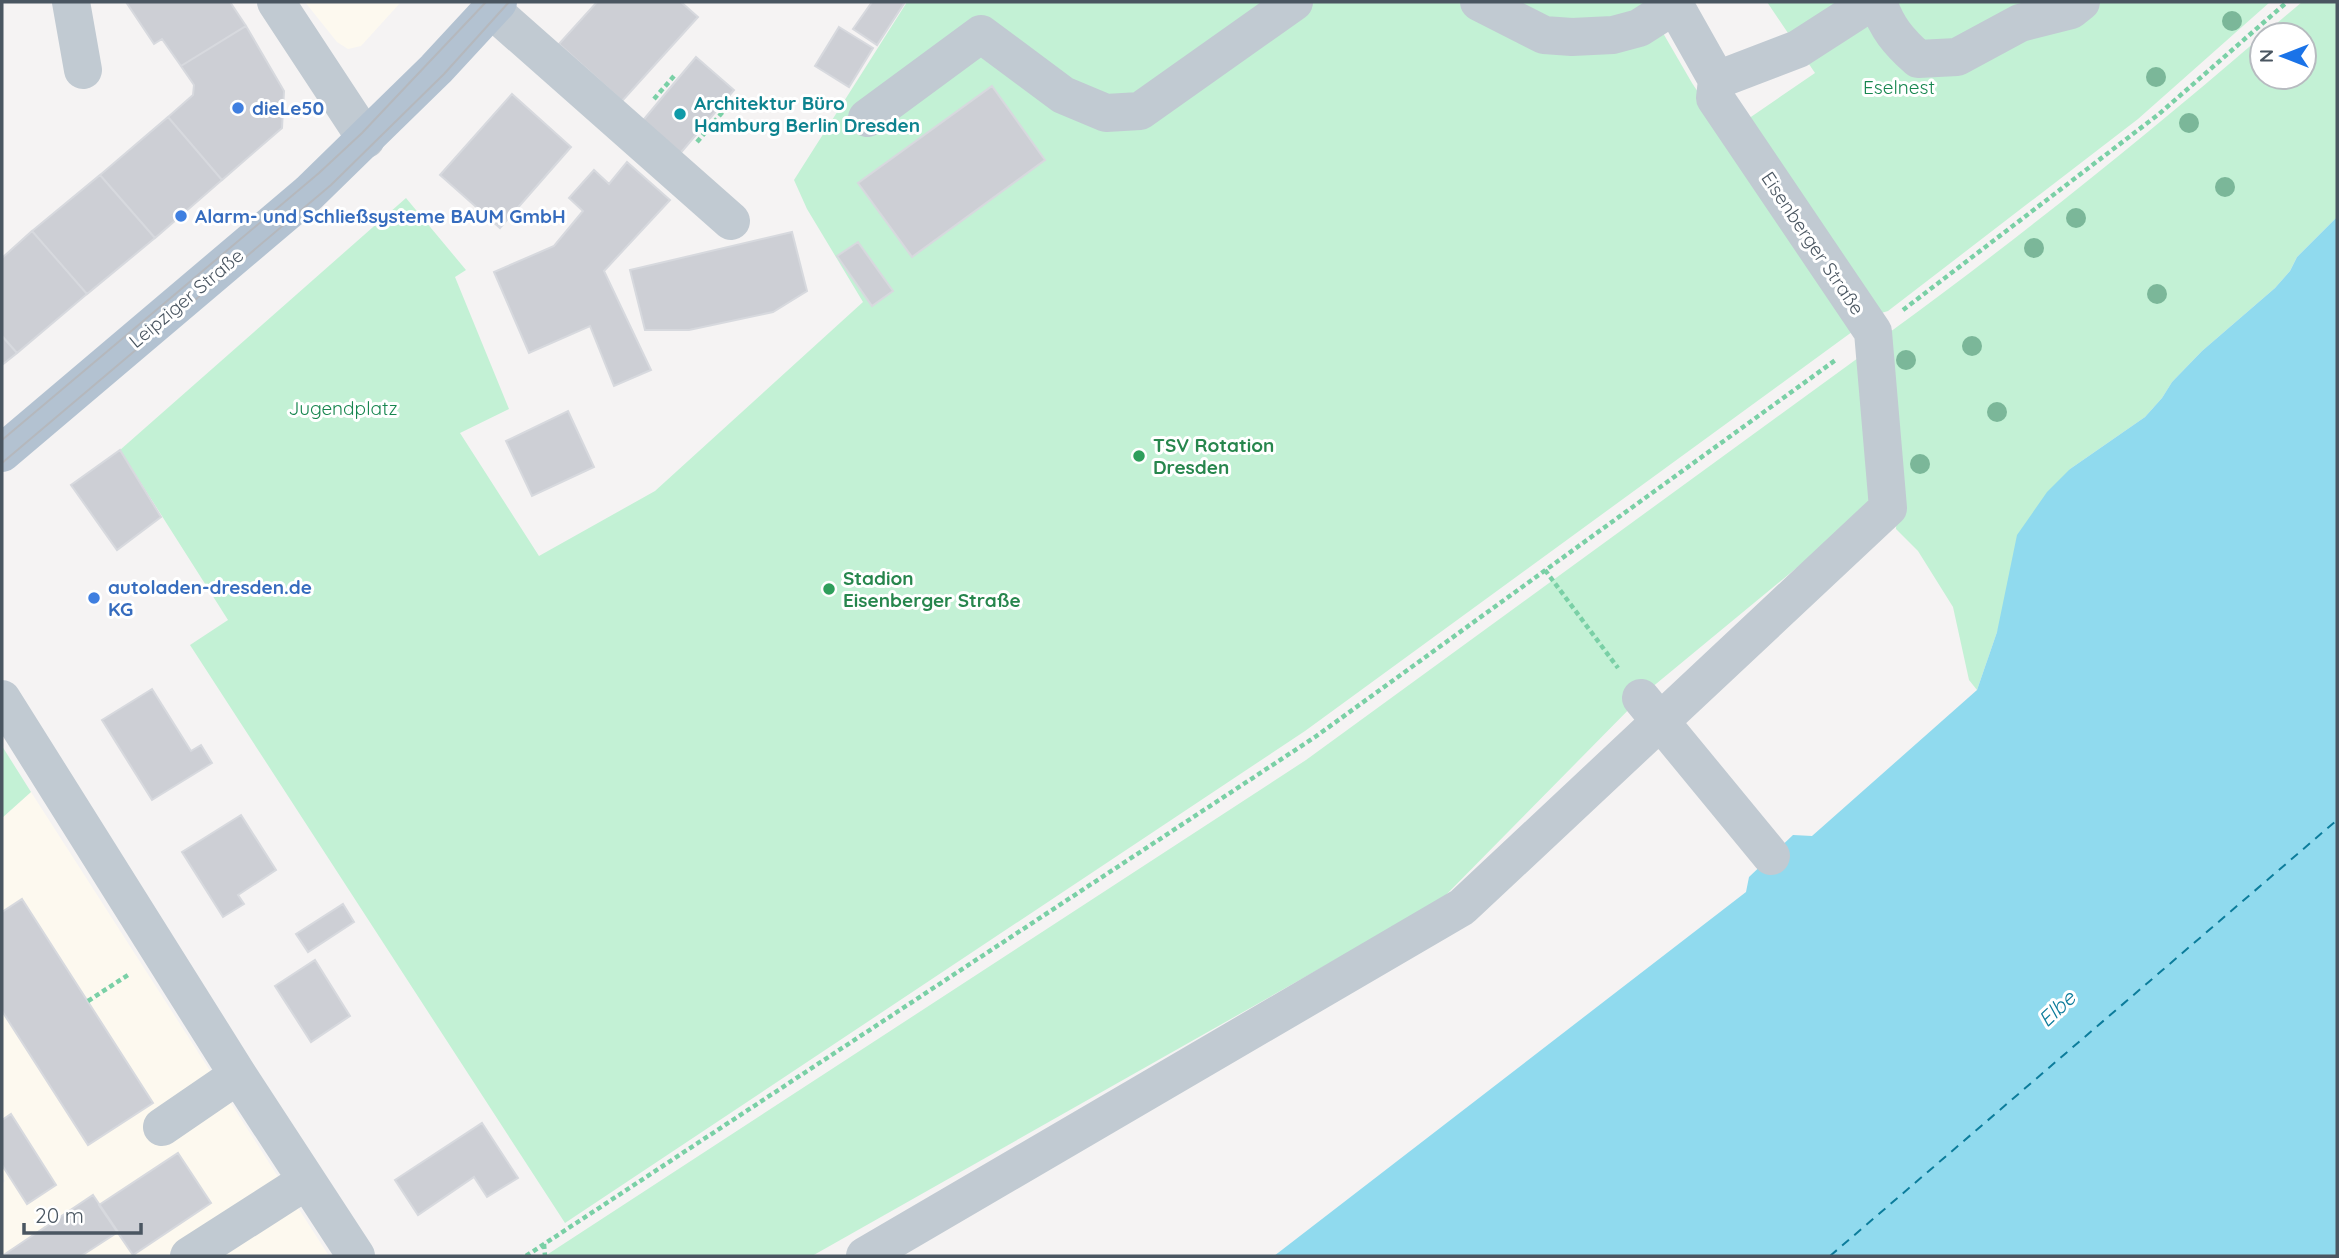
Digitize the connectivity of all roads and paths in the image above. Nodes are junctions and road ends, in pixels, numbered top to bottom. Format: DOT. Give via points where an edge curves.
graph roads {
  1 [pos="71,2"];
  2 [pos="276,2"];
  3 [pos="1294,2"];
  4 [pos="1479,2"];
  5 [pos="1871,2"];
  6 [pos="1878,2"];
  7 [pos="2081,2"];
  8 [pos="2287,2"];
  9 [pos="1674,3"];
  10 [pos="495,5"];
  11 [pos="83,70"];
  12 [pos="1717,80"];
  13 [pos="867,118"];
  14 [pos="366,139"];
  15 [pos="731,221"];
  16 [pos="1873,332"];
  17 [pos="2,453"];
  18 [pos="1545,570"];
  19 [pos="2,699"];
  20 [pos="1650,710"];
  21 [pos="1771,856"];
  22 [pos="113,985"];
  23 [pos="88,1001"];
  24 [pos="238,1075"];
  25 [pos="162,1127"];
  26 [pos="306,1181"];
  27 [pos="544,1244"];
  28 [pos="189,1256"];
  29 [pos="356,1256"];
  30 [pos="526,1256"];
  31 [pos="545,1256"];
  32 [pos="865,1256"];
  1 -- 11 [label="street"];
  2 -- 14 [label="street"];
  3 -- 13 [label="street" via="1140,111 1106,113 1063,95 981,34"];
  4 -- 9 [label="street" via="1544,35 1572,37 1639,28"];
  5 -- 12 [label="street" via="1798,49"];
  6 -- 7 [label="street" via="1886,23 1919,59 1956,57 2020,23 2071,10"];
  8 -- 16 [label="path" via="2159,114"];
  9 -- 12 [label="street, Eisenberger Straße"];
  10 -- 14 [label="main road, Leipziger Straße"];
  10 -- 15 [label="street"];
  12 -- 16 [label="street, Eisenberger Straße" via="1715,98"];
  14 -- 17 [label="main road, Leipziger Straße" via="270,227"];
  16 -- 18 [label="path"];
  16 -- 20 [label="street, Eisenberger Straße" via="1888,508"];
  18 -- 20 [label="path"];
  18 -- 27 [label="path" via="1315,737"];
  19 -- 24 [label="street"];
  20 -- 21 [label="street"];
  20 -- 32 [label="street" via="1462,907"];
  22 -- 23 [label="path"];
  24 -- 25 [label="street"];
  24 -- 26 [label="street"];
  26 -- 28 [label="street"];
  26 -- 29 [label="street"];
  27 -- 30 [label="path"];
  27 -- 31 [label="path"];
}
